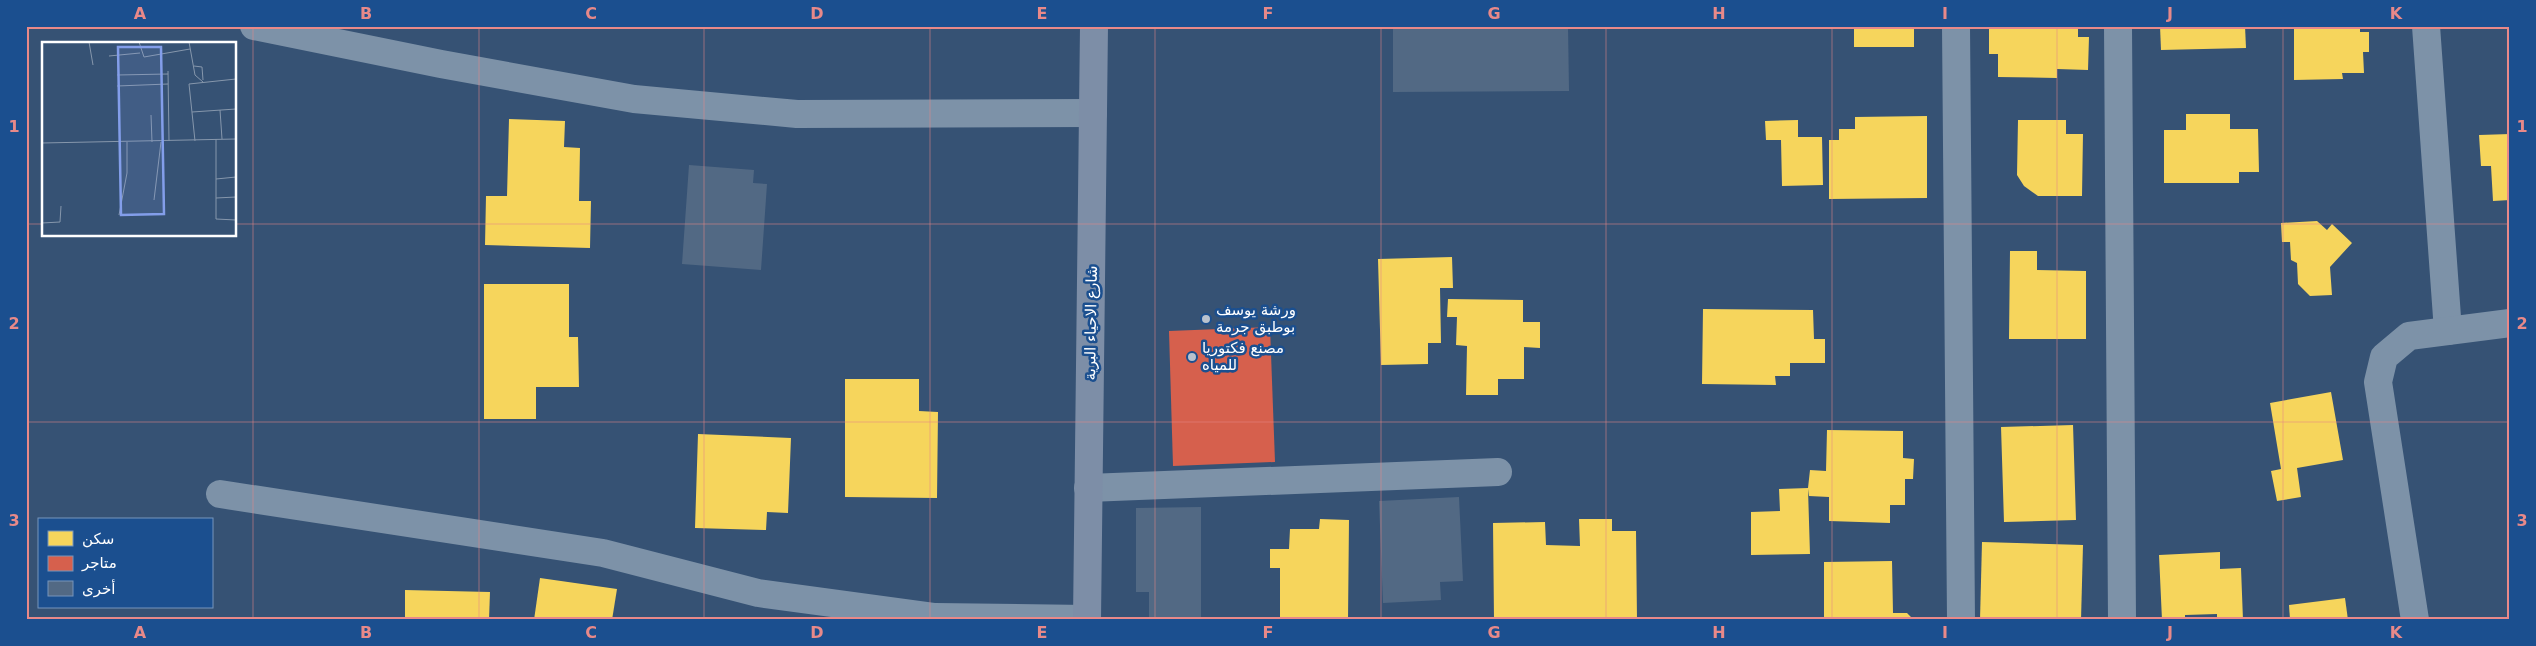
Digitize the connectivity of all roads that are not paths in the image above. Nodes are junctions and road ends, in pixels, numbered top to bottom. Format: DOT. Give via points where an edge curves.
graph roads {
  1 [pos="254,26"];
  2 [pos="1094,26"];
  3 [pos="1956,26"];
  4 [pos="2118,26"];
  5 [pos="2426,26"];
  6 [pos="1093,113"];
  7 [pos="2510,323"];
  8 [pos="2448,331"];
  9 [pos="1498,472"];
  10 [pos="1088,488"];
  11 [pos="220,494"];
  12 [pos="1087,619"];
  13 [pos="1960,620"];
  14 [pos="2122,620"];
  15 [pos="2415,620"];
  1 -- 6 [label="street" via="634,99 797,114"];
  2 -- 6 [label="main road, شارع الاحياء البرية"];
  3 -- 13 [label="street"];
  4 -- 14 [label="street"];
  5 -- 8 [label="street"];
  6 -- 10 [label="main road, شارع الاحياء البرية"];
  7 -- 8 [label="street"];
  8 -- 15 [label="street" via="2409,336 2384,357 2378,382"];
  9 -- 10 [label="street"];
  10 -- 12 [label="main road, شارع الاحياء البرية"];
  11 -- 12 [label="street" via="603,553 758,593 935,617"];
}
